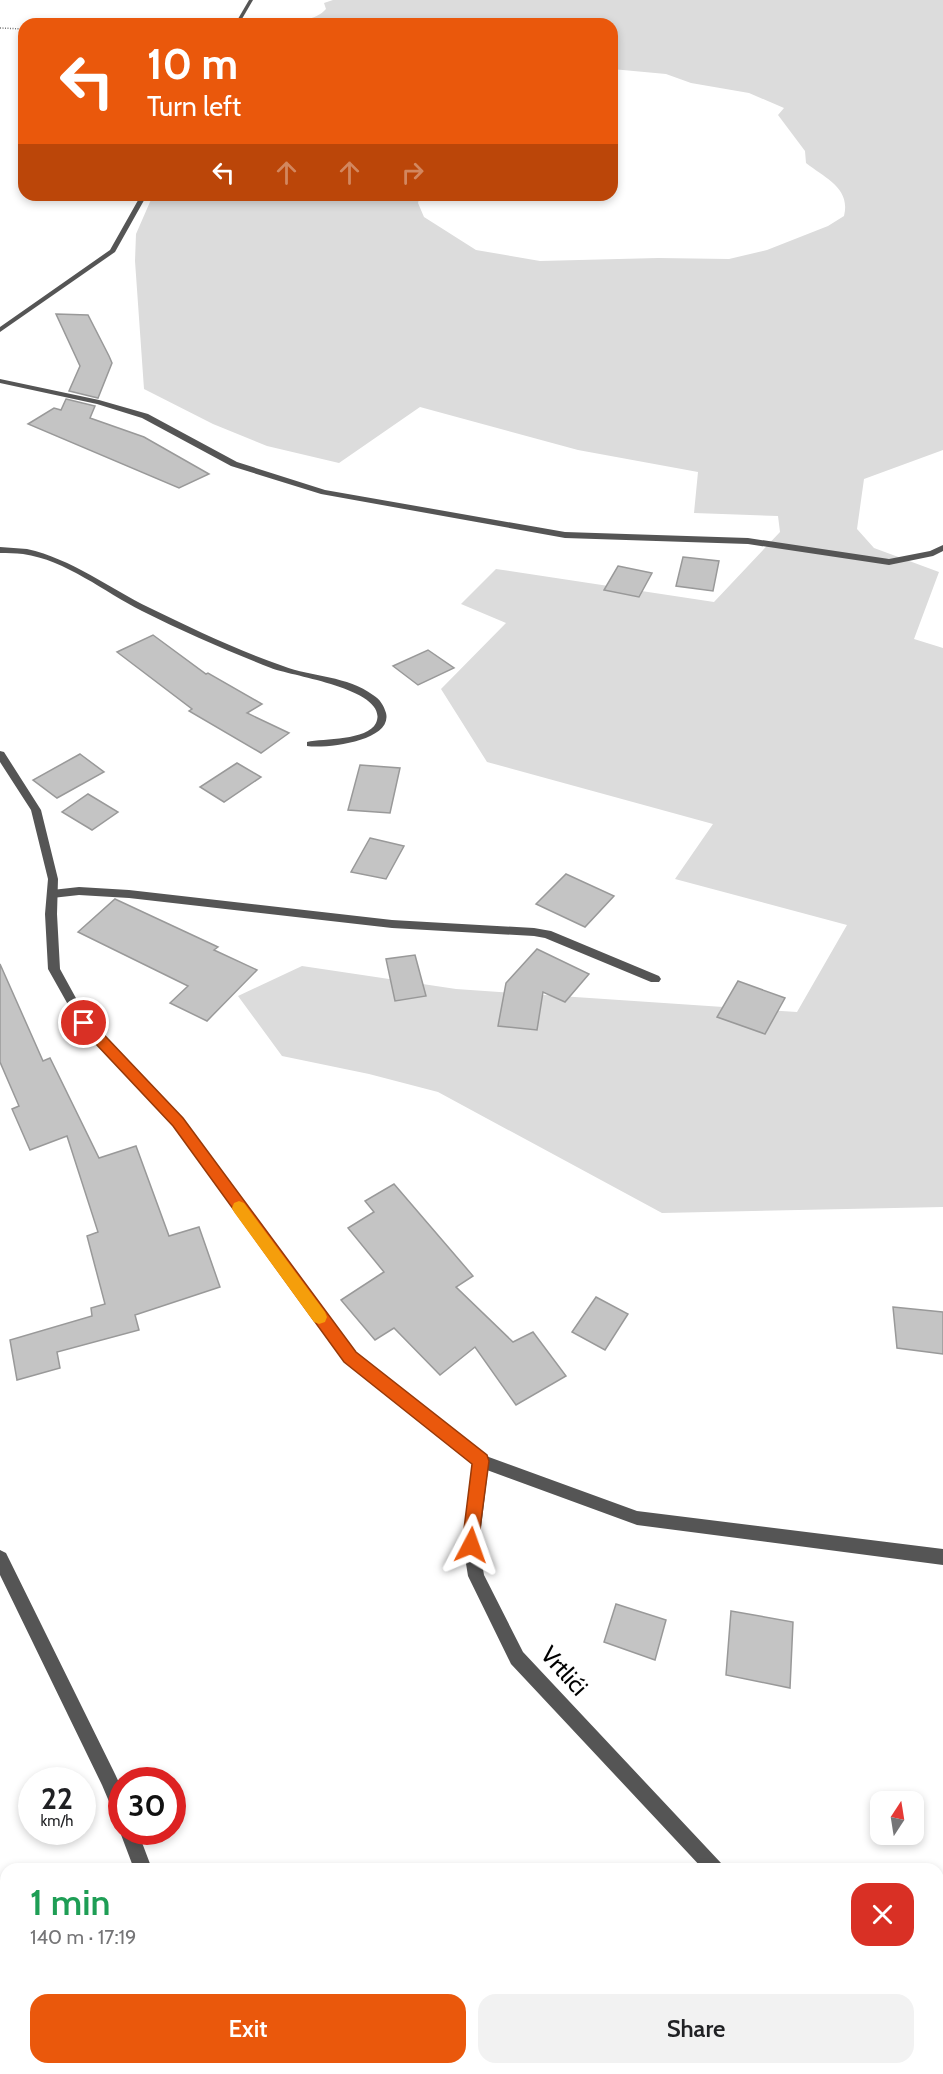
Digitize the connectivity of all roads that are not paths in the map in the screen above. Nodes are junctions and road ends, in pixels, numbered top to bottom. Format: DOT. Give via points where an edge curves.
graph roads {
  1 [pos="251,0"];
  2 [pos="240,18"];
  3 [pos="141,201"];
  4 [pos="0,330"];
  5 [pos="0,381"];
  6 [pos="943,548"];
  7 [pos="0,550"];
  8 [pos="311,744"];
  9 [pos="0,754"];
  10 [pos="52,894"];
  11 [pos="655,979"];
  12 [pos="481,1461"];
  13 [pos="943,1557"];
  14 [pos="0,1558"];
  15 [pos="108,1778"];
  16 [pos="134,1845"];
  17 [pos="141,1863"];
  18 [pos="709,1863"];
  1 -- 2 [label="street"];
  3 -- 4 [label="street" via="113,251"];
  5 -- 6 [label="street" via="145,416 234,464 324,492 565,535 748,541 889,562"];
  7 -- 8 [label="street" via="27,552 60,564 239,652 286,671 353,688 377,702 383,716 370,734"];
  9 -- 10 [label="street" via="36,810 53,879"];
  10 -- 11 [label="street" via="129,894 392,924 540,933"];
  10 -- 12 [label="street" via="54,969 84,1023 178,1122 350,1357"];
  12 -- 13 [label="street" via="637,1518"];
  12 -- 18 [label="street, Vrtlići" via="471,1545 476,1576 517,1658"];
  14 -- 15 [label="street"];
  16 -- 17 [label="street"];
}
